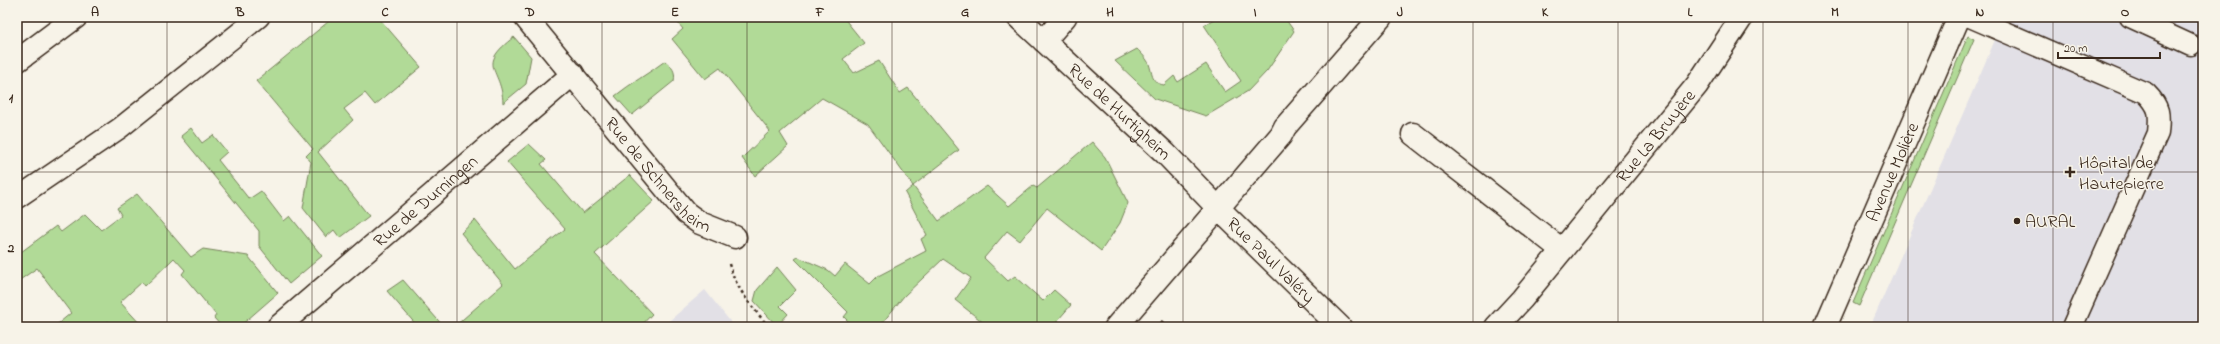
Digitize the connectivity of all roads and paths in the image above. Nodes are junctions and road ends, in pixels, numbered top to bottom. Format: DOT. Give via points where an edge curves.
graph roads {
  1 [pos="76,17"];
  2 [pos="259,17"];
  3 [pos="525,17"];
  4 [pos="1018,17"];
  5 [pos="1065,17"];
  6 [pos="1381,17"];
  7 [pos="1742,17"];
  8 [pos="1959,17"];
  9 [pos="1970,17"];
  10 [pos="2130,17"];
  11 [pos="1044,41"];
  12 [pos="2191,45"];
  13 [pos="17,61"];
  14 [pos="573,74"];
  15 [pos="1413,134"];
  16 [pos="17,198"];
  17 [pos="1219,209"];
  18 [pos="735,237"];
  19 [pos="1562,250"];
  20 [pos="278,327"];
  21 [pos="770,327"];
  22 [pos="1116,327"];
  23 [pos="1340,327"];
  24 [pos="1496,327"];
  25 [pos="1825,327"];
  26 [pos="2072,327"];
  1 -- 13 [label="street"];
  2 -- 16 [label="lane" via="120,128"];
  3 -- 14 [label="street, Rue de Schnersheim"];
  4 -- 11 [label="street, Rue de Hurtigheim"];
  5 -- 11 [label="street"];
  6 -- 17 [label="street" via="1286,126"];
  7 -- 19 [label="street, Rue La Bruyère" via="1697,85"];
  8 -- 25 [label="street, Avenue Molière"];
  9 -- 26 [label="lane" via="2146,93 2156,103 2160,117 2158,133"];
  10 -- 12 [label="lane"];
  11 -- 17 [label="street, Rue de Hurtigheim" via="1165,153"];
  14 -- 18 [label="street, Rue de Schnersheim" via="686,213 700,224"];
  14 -- 20 [label="street, Rue de Durningen"];
  15 -- 19 [label="street"];
  17 -- 22 [label="street"];
  17 -- 23 [label="street, Rue Paul Valéry"];
  18 -- 21 [label="path, Rue de Schnersheim" via="726,257 732,277 747,301"];
  19 -- 24 [label="street, Rue La Bruyère"];
}
